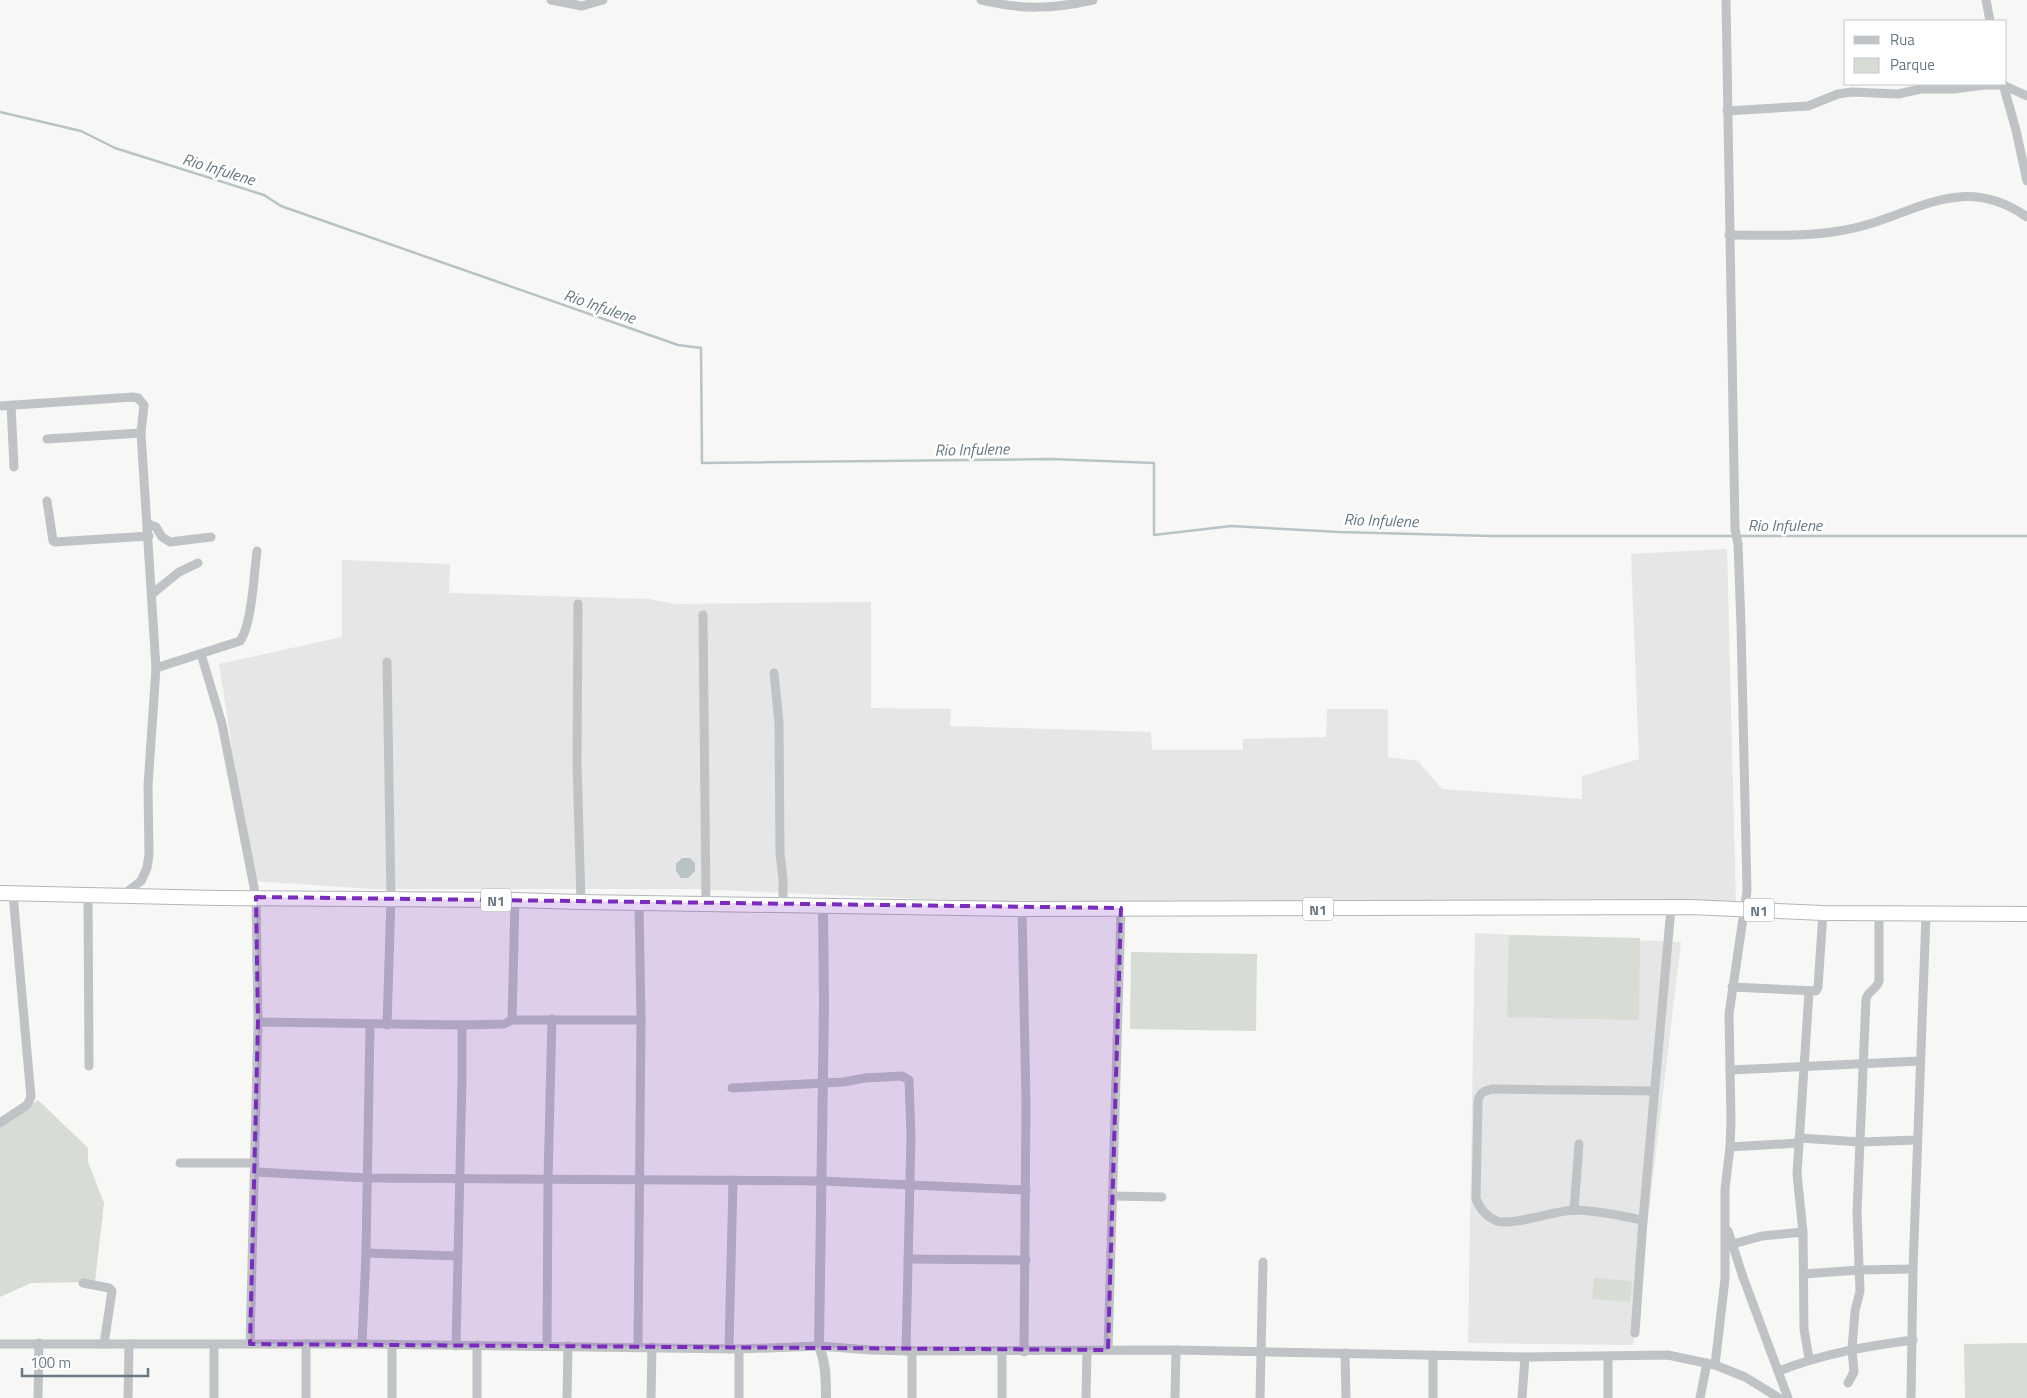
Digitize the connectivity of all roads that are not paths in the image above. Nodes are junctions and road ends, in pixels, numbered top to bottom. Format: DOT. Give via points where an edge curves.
graph roads {
  1 [pos="551,0"];
  2 [pos="604,0"];
  3 [pos="981,0"];
  4 [pos="1093,0"];
  5 [pos="1726,0"];
  6 [pos="1986,0"];
  7 [pos="992,1"];
  8 [pos="582,3"];
  9 [pos="1039,4"];
  10 [pos="1990,20"];
  11 [pos="1993,85"];
  12 [pos="2003,85"];
  13 [pos="2005,85"];
  14 [pos="2027,96"];
  15 [pos="1728,111"];
  16 [pos="2027,181"];
  17 [pos="2027,217"];
  18 [pos="1729,235"];
  19 [pos="11,405"];
  20 [pos="0,406"];
  21 [pos="141,433"];
  22 [pos="47,439"];
  23 [pos="14,467"];
  24 [pos="47,501"];
  25 [pos="148,524"];
  26 [pos="149,536"];
  27 [pos="211,537"];
  28 [pos="257,551"];
  29 [pos="198,563"];
  30 [pos="152,594"];
  31 [pos="578,604"];
  32 [pos="703,615"];
  33 [pos="201,654"];
  34 [pos="387,662"];
  35 [pos="156,668"];
  36 [pos="774,673"];
  37 [pos="6,893"];
  38 [pos="88,895"];
  39 [pos="122,896"];
  40 [pos="256,897"];
  41 [pos="391,899"];
  42 [pos="515,900"];
  43 [pos="581,902"];
  44 [pos="639,903"];
  45 [pos="706,904"];
  46 [pos="783,904"];
  47 [pos="822,906"];
  48 [pos="1121,908"];
  49 [pos="1671,908"];
  50 [pos="1022,909"];
  51 [pos="1744,909"];
  52 [pos="1823,913"];
  53 [pos="1880,913"];
  54 [pos="1926,914"];
  55 [pos="2027,914"];
  56 [pos="1732,987"];
  57 [pos="1809,992"];
  58 [pos="552,1019"];
  59 [pos="512,1020"];
  60 [pos="641,1020"];
  61 [pos="258,1022"];
  62 [pos="370,1025"];
  63 [pos="387,1025"];
  64 [pos="462,1026"];
  65 [pos="1920,1061"];
  66 [pos="1864,1064"];
  67 [pos="89,1066"];
  68 [pos="1803,1068"];
  69 [pos="1730,1070"];
  70 [pos="822,1082"];
  71 [pos="732,1088"];
  72 [pos="1654,1091"];
  73 [pos="0,1123"];
  74 [pos="1798,1140"];
  75 [pos="1917,1140"];
  76 [pos="1861,1142"];
  77 [pos="1578,1144"];
  78 [pos="1730,1147"];
  79 [pos="180,1163"];
  80 [pos="255,1168"];
  81 [pos="367,1178"];
  82 [pos="459,1179"];
  83 [pos="548,1179"];
  84 [pos="640,1180"];
  85 [pos="733,1180"];
  86 [pos="822,1181"];
  87 [pos="909,1186"];
  88 [pos="1026,1190"];
  89 [pos="1113,1196"];
  90 [pos="1162,1197"];
  91 [pos="1574,1210"];
  92 [pos="1643,1220"];
  93 [pos="1726,1226"];
  94 [pos="1803,1232"];
  95 [pos="1733,1244"];
  96 [pos="366,1253"];
  97 [pos="458,1256"];
  98 [pos="908,1259"];
  99 [pos="1026,1260"];
  100 [pos="1263,1262"];
  101 [pos="1913,1269"];
  102 [pos="1859,1270"];
  103 [pos="1804,1274"];
  104 [pos="83,1283"];
  105 [pos="1635,1333"];
  106 [pos="1913,1340"];
  107 [pos="39,1343"];
  108 [pos="0,1344"];
  109 [pos="104,1344"];
  110 [pos="129,1344"];
  111 [pos="250,1344"];
  112 [pos="306,1344"];
  113 [pos="362,1344"];
  114 [pos="392,1344"];
  115 [pos="214,1345"];
  116 [pos="478,1345"];
  117 [pos="547,1345"];
  118 [pos="456,1346"];
  119 [pos="568,1346"];
  120 [pos="819,1346"];
  121 [pos="638,1347"];
  122 [pos="652,1348"];
  123 [pos="728,1348"];
  124 [pos="739,1349"];
  125 [pos="1108,1350"];
  126 [pos="1176,1350"];
  127 [pos="1852,1350"];
  128 [pos="909,1351"];
  129 [pos="1086,1351"];
  130 [pos="1262,1351"];
  131 [pos="1002,1352"];
  132 [pos="1024,1352"];
  133 [pos="1345,1353"];
  134 [pos="1433,1355"];
  135 [pos="1525,1357"];
  136 [pos="1608,1357"];
  137 [pos="1809,1359"];
  138 [pos="1711,1364"];
  139 [pos="1779,1371"];
  140 [pos="1848,1383"];
  141 [pos="1768,1395"];
  142 [pos="38,1398"];
  143 [pos="128,1398"];
  144 [pos="214,1398"];
  145 [pos="306,1398"];
  146 [pos="392,1398"];
  147 [pos="477,1398"];
  148 [pos="567,1398"];
  149 [pos="651,1398"];
  150 [pos="739,1398"];
  151 [pos="826,1398"];
  152 [pos="912,1398"];
  153 [pos="1002,1398"];
  154 [pos="1086,1398"];
  155 [pos="1175,1398"];
  156 [pos="1260,1398"];
  157 [pos="1346,1398"];
  158 [pos="1433,1398"];
  159 [pos="1522,1398"];
  160 [pos="1608,1398"];
  161 [pos="1700,1398"];
  162 [pos="1778,1398"];
  163 [pos="1788,1398"];
  164 [pos="1911,1398"];
  1 -- 8 [label="street"];
  2 -- 8 [label="street"];
  3 -- 7 [label="street"];
  4 -- 9 [label="street" via="1060,7"];
  5 -- 15 [label="street"];
  6 -- 10 [label="street"];
  7 -- 9 [label="street"];
  11 -- 15 [label="street" via="1898,94 1852,92 1808,106"];
  12 -- 16 [label="street"];
  13 -- 14 [label="street"];
  15 -- 18 [label="street"];
  17 -- 18 [label="street" via="2002,202 1967,196 1925,204 1841,231"];
  18 -- 51 [label="street" via="1747,891"];
  19 -- 20 [label="street"];
  19 -- 21 [label="street" via="138,398 144,405"];
  19 -- 23 [label="street"];
  21 -- 22 [label="street"];
  21 -- 25 [label="street"];
  24 -- 26 [label="street" via="55,542"];
  25 -- 26 [label="street"];
  25 -- 27 [label="street" via="156,526 162,537 170,542"];
  26 -- 30 [label="street"];
  28 -- 33 [label="street" via="244,636 240,641"];
  29 -- 30 [label="street" via="179,572"];
  30 -- 35 [label="street"];
  31 -- 43 [label="street" via="577,763"];
  32 -- 45 [label="street"];
  33 -- 35 [label="street"];
  33 -- 40 [label="street" via="222,724"];
  34 -- 41 [label="street"];
  35 -- 39 [label="street" via="148,786 147,868 141,881"];
  36 -- 46 [label="street" via="779,724"];
  37 -- 38 [label="highway, N1"];
  37 -- 73 [label="street" via="31,1097 27,1105"];
  38 -- 39 [label="highway, N1"];
  38 -- 67 [label="street"];
  39 -- 40 [label="highway, N1"];
  40 -- 41 [label="highway, N1"];
  40 -- 61 [label="street"];
  41 -- 42 [label="highway, N1"];
  41 -- 63 [label="street"];
  42 -- 43 [label="highway, N1"];
  42 -- 59 [label="street"];
  43 -- 44 [label="highway, N1"];
  44 -- 45 [label="highway, N1"];
  44 -- 60 [label="street"];
  45 -- 46 [label="highway, N1"];
  46 -- 47 [label="highway, N1"];
  47 -- 50 [label="highway, N1"];
  47 -- 70 [label="street"];
  48 -- 49 [label="highway, N1"];
  48 -- 50 [label="highway, N1"];
  48 -- 89 [label="street"];
  49 -- 51 [label="highway, N1"];
  49 -- 72 [label="street"];
  50 -- 88 [label="street"];
  51 -- 52 [label="highway, N1"];
  51 -- 56 [label="street"];
  52 -- 53 [label="highway, N1"];
  52 -- 57 [label="street" via="1818,987 1816,991"];
  53 -- 54 [label="highway, N1"];
  53 -- 66 [label="street" via="1879,981 1867,996"];
  54 -- 55 [label="highway, N1"];
  54 -- 65 [label="street"];
  56 -- 57 [label="street"];
  56 -- 69 [label="street" via="1728,1024"];
  57 -- 68 [label="street"];
  58 -- 59 [label="street"];
  58 -- 60 [label="street"];
  58 -- 83 [label="street"];
  59 -- 64 [label="street" via="504,1024"];
  60 -- 84 [label="street"];
  61 -- 62 [label="street"];
  61 -- 80 [label="street"];
  62 -- 63 [label="street"];
  62 -- 81 [label="street"];
  63 -- 64 [label="street"];
  64 -- 82 [label="street"];
  65 -- 66 [label="street"];
  65 -- 75 [label="street"];
  66 -- 68 [label="street"];
  66 -- 76 [label="street"];
  68 -- 69 [label="street"];
  68 -- 74 [label="street"];
  69 -- 78 [label="street"];
  70 -- 71 [label="street"];
  70 -- 86 [label="street"];
  70 -- 87 [label="street" via="902,1076 908,1080 911,1129"];
  72 -- 91 [label="street" via="1493,1089 1480,1094 1476,1199 1483,1212 1497,1221 1506,1222"];
  72 -- 92 [label="street"];
  74 -- 76 [label="street"];
  74 -- 78 [label="street"];
  74 -- 94 [label="street" via="1797,1174"];
  75 -- 76 [label="street"];
  75 -- 101 [label="street"];
  76 -- 102 [label="street"];
  77 -- 91 [label="street"];
  78 -- 93 [label="street" via="1725,1189"];
  79 -- 80 [label="street"];
  80 -- 81 [label="street"];
  80 -- 111 [label="street"];
  81 -- 82 [label="street"];
  81 -- 96 [label="street"];
  82 -- 83 [label="street"];
  82 -- 97 [label="street"];
  83 -- 84 [label="street"];
  83 -- 117 [label="street"];
  84 -- 85 [label="street"];
  84 -- 121 [label="street"];
  85 -- 86 [label="street"];
  85 -- 123 [label="street"];
  86 -- 87 [label="street"];
  86 -- 120 [label="street"];
  87 -- 88 [label="street"];
  87 -- 98 [label="street"];
  88 -- 99 [label="street"];
  89 -- 90 [label="street"];
  89 -- 125 [label="street"];
  91 -- 92 [label="street"];
  92 -- 105 [label="street"];
  93 -- 95 [label="street"];
  93 -- 138 [label="street" via="1724,1296"];
  94 -- 95 [label="street" via="1762,1236"];
  94 -- 103 [label="street"];
  95 -- 139 [label="street"];
  96 -- 97 [label="street"];
  96 -- 113 [label="street"];
  97 -- 118 [label="street"];
  98 -- 99 [label="street"];
  98 -- 128 [label="street"];
  99 -- 132 [label="street"];
  100 -- 130 [label="street"];
  101 -- 102 [label="street"];
  101 -- 106 [label="street"];
  102 -- 103 [label="street"];
  102 -- 127 [label="street" via="1860,1291"];
  103 -- 137 [label="street" via="1804,1330"];
  104 -- 109 [label="street" via="112,1291"];
  106 -- 127 [label="street"];
  106 -- 164 [label="street"];
  107 -- 108 [label="street"];
  107 -- 109 [label="street"];
  107 -- 142 [label="street"];
  109 -- 110 [label="street"];
  110 -- 115 [label="street"];
  110 -- 143 [label="street"];
  111 -- 112 [label="street"];
  111 -- 115 [label="street"];
  112 -- 113 [label="street"];
  112 -- 145 [label="street"];
  113 -- 114 [label="street"];
  114 -- 118 [label="street"];
  114 -- 146 [label="street"];
  115 -- 144 [label="street"];
  116 -- 117 [label="street"];
  116 -- 118 [label="street"];
  116 -- 147 [label="street"];
  117 -- 119 [label="street"];
  119 -- 121 [label="street"];
  119 -- 148 [label="street"];
  120 -- 124 [label="street"];
  120 -- 128 [label="street"];
  120 -- 151 [label="street" via="826,1369"];
  121 -- 122 [label="street"];
  122 -- 123 [label="street"];
  122 -- 149 [label="street"];
  123 -- 124 [label="street"];
  124 -- 150 [label="street"];
  125 -- 126 [label="street"];
  125 -- 129 [label="street"];
  126 -- 130 [label="street"];
  126 -- 155 [label="street"];
  127 -- 137 [label="street"];
  127 -- 140 [label="street" via="1854,1372"];
  128 -- 131 [label="street"];
  128 -- 152 [label="street"];
  129 -- 132 [label="street"];
  129 -- 154 [label="street"];
  130 -- 133 [label="street"];
  130 -- 156 [label="street"];
  131 -- 132 [label="street"];
  131 -- 153 [label="street"];
  133 -- 134 [label="street"];
  133 -- 157 [label="street"];
  134 -- 135 [label="street"];
  134 -- 158 [label="street"];
  135 -- 136 [label="street"];
  135 -- 159 [label="street"];
  136 -- 138 [label="street" via="1668,1355"];
  136 -- 160 [label="street"];
  137 -- 139 [label="street"];
  138 -- 141 [label="street" via="1745,1377"];
  138 -- 161 [label="street"];
  139 -- 163 [label="street"];
  141 -- 162 [label="street"];
}
